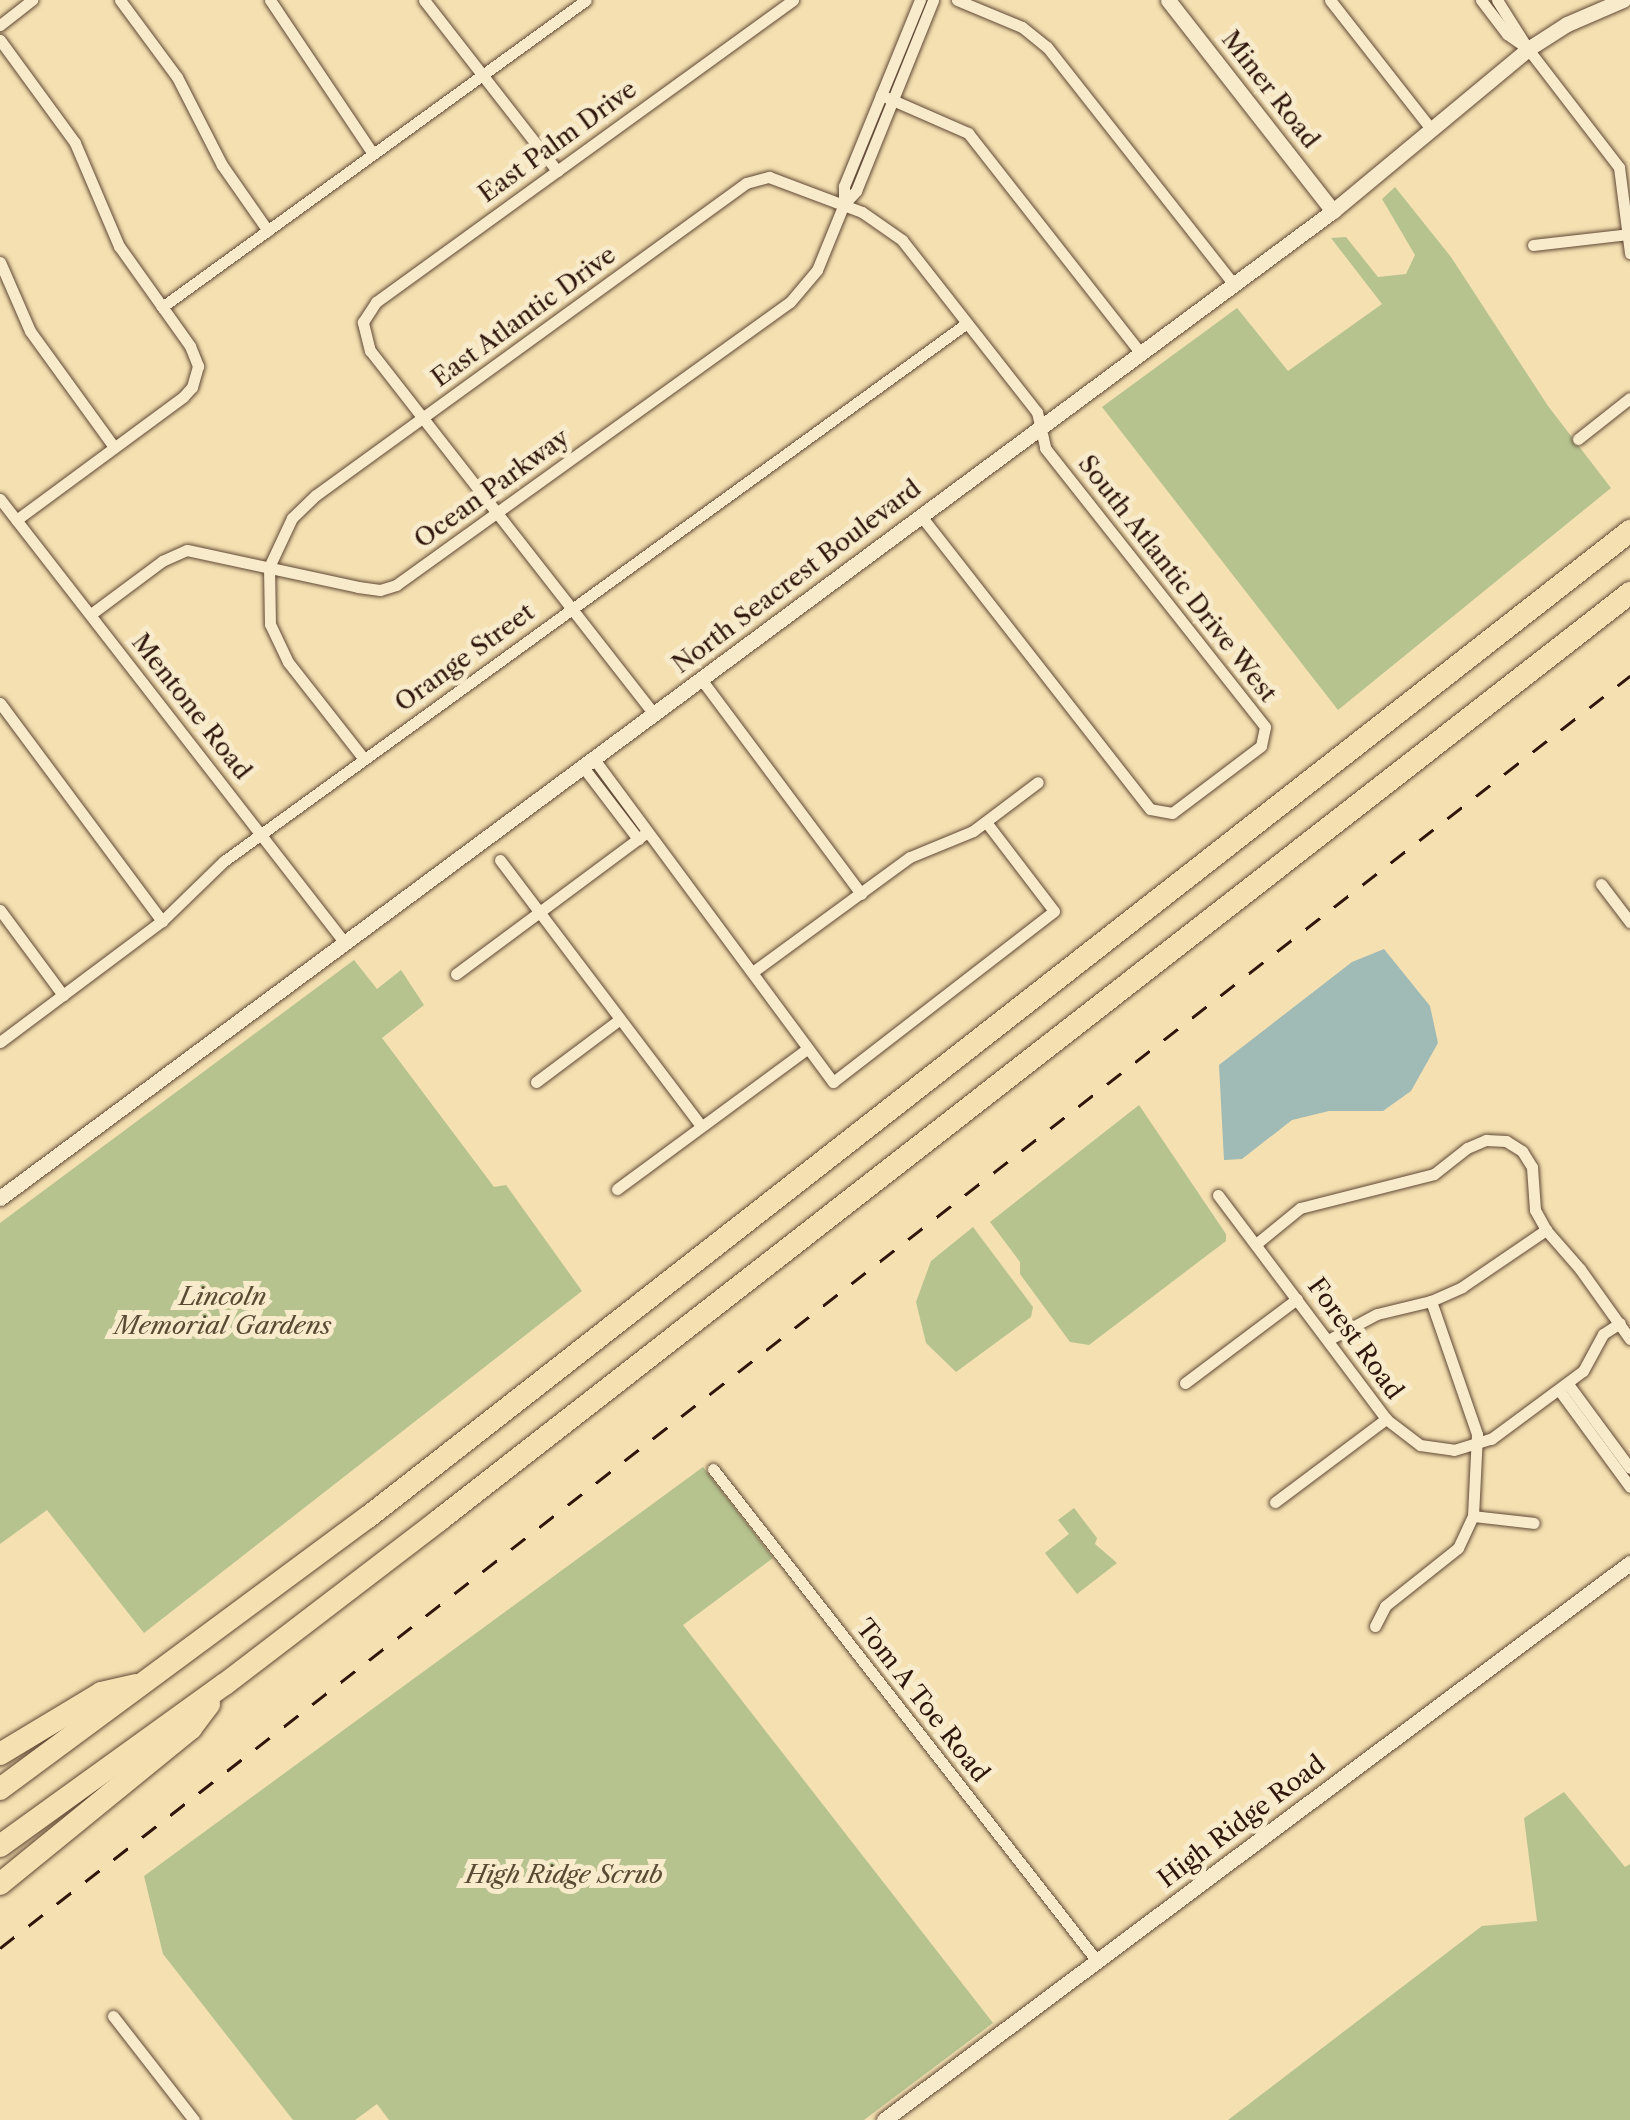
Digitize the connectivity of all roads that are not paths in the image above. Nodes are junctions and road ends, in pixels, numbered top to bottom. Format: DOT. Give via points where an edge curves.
graph roads {
  1 [pos="32,0"];
  2 [pos="120,0"];
  3 [pos="270,0"];
  4 [pos="424,0"];
  5 [pos="586,0"];
  6 [pos="793,0"];
  7 [pos="920,0"];
  8 [pos="933,0"];
  9 [pos="957,0"];
  10 [pos="1168,0"];
  11 [pos="1330,0"];
  12 [pos="1481,0"];
  13 [pos="1497,0"];
  14 [pos="1623,0"];
  15 [pos="568,5"];
  16 [pos="0,24"];
  17 [pos="0,40"];
  18 [pos="1528,48"];
  19 [pos="482,75"];
  20 [pos="887,98"];
  21 [pos="1431,129"];
  22 [pos="374,154"];
  23 [pos="557,171"];
  24 [pos="844,204"];
  25 [pos="1333,211"];
  26 [pos="268,230"];
  27 [pos="1629,234"];
  28 [pos="1533,245"];
  29 [pos="1630,252"];
  30 [pos="0,262"];
  31 [pos="1234,284"];
  32 [pos="162,307"];
  33 [pos="967,323"];
  34 [pos="1141,354"];
  35 [pos="1630,398"];
  36 [pos="422,418"];
  37 [pos="1040,428"];
  38 [pos="1578,439"];
  39 [pos="114,447"];
  40 [pos="0,499"];
  41 [pos="497,513"];
  42 [pos="921,516"];
  43 [pos="16,520"];
  44 [pos="1630,532"];
  45 [pos="269,568"];
  46 [pos="1630,594"];
  47 [pos="571,609"];
  48 [pos="91,614"];
  49 [pos="1630,614"];
  50 [pos="1584,630"];
  51 [pos="702,679"];
  52 [pos="0,703"];
  53 [pos="654,714"];
  54 [pos="364,760"];
  55 [pos="588,763"];
  56 [pos="1038,782"];
  57 [pos="986,822"];
  58 [pos="261,834"];
  59 [pos="642,836"];
  60 [pos="500,860"];
  61 [pos="1600,884"];
  62 [pos="861,894"];
  63 [pos="0,910"];
  64 [pos="539,912"];
  65 [pos="162,921"];
  66 [pos="1630,922"];
  67 [pos="345,942"];
  68 [pos="754,972"];
  69 [pos="456,974"];
  70 [pos="63,995"];
  71 [pos="620,1020"];
  72 [pos="0,1042"];
  73 [pos="808,1048"];
  74 [pos="536,1082"];
  75 [pos="700,1126"];
  76 [pos="617,1189"];
  77 [pos="1218,1195"];
  78 [pos="0,1198"];
  79 [pos="1546,1230"];
  80 [pos="1256,1244"];
  81 [pos="1297,1299"];
  82 [pos="1431,1301"];
  83 [pos="1620,1323"];
  84 [pos="1328,1340"];
  85 [pos="1630,1340"];
  86 [pos="1185,1383"];
  87 [pos="1563,1387"];
  88 [pos="1386,1419"];
  89 [pos="1475,1446"];
  90 [pos="1612,1452"];
  91 [pos="713,1468"];
  92 [pos="1630,1468"];
  93 [pos="1630,1486"];
  94 [pos="1274,1502"];
  95 [pos="1474,1516"];
  96 [pos="1534,1523"];
  97 [pos="1630,1563"];
  98 [pos="1375,1626"];
  99 [pos="148,1681"];
  100 [pos="225,1684"];
  101 [pos="0,1754"];
  102 [pos="0,1788"];
  103 [pos="0,1846"];
  104 [pos="0,1884"];
  105 [pos="1097,1961"];
  106 [pos="113,2016"];
  107 [pos="194,2120"];
  108 [pos="884,2120"];
  1 -- 16 [label="street"];
  2 -- 26 [label="street" via="177,77 222,165"];
  3 -- 22 [label="street"];
  4 -- 19 [label="street"];
  5 -- 15 [label="street"];
  6 -- 23 [label="street, East Palm Drive"];
  7 -- 20 [label="street, Ocean Parkway"];
  8 -- 20 [label="street, Ocean Parkway"];
  9 -- 31 [label="street" via="1022,27 1047,47"];
  10 -- 25 [label="street, Miner Road"];
  11 -- 21 [label="street"];
  12 -- 18 [label="street"];
  13 -- 18 [label="street"];
  14 -- 18 [label="street, North Seacrest Boulevard"];
  15 -- 19 [label="street"];
  17 -- 32 [label="street" via="75,143 119,246"];
  18 -- 21 [label="street, North Seacrest Boulevard"];
  18 -- 27 [label="street" via="1619,167"];
  19 -- 22 [label="street"];
  19 -- 23 [label="street"];
  20 -- 24 [label="street, Ocean Parkway" via="856,190"];
  20 -- 34 [label="street" via="968,134"];
  21 -- 25 [label="street, North Seacrest Boulevard"];
  22 -- 26 [label="street"];
  23 -- 36 [label="street, East Palm Drive" via="366,314 370,351"];
  24 -- 33 [label="street, East Atlantic Drive" via="895,232"];
  24 -- 36 [label="street, East Atlantic Drive" via="776,178 753,180"];
  24 -- 41 [label="street, Ocean Parkway" via="805,288"];
  25 -- 31 [label="street, North Seacrest Boulevard"];
  26 -- 32 [label="street"];
  27 -- 28 [label="street"];
  27 -- 29 [label="street"];
  30 -- 39 [label="street" via="30,330"];
  31 -- 34 [label="street, North Seacrest Boulevard"];
  32 -- 39 [label="street" via="198,366 188,392"];
  33 -- 37 [label="street, East Atlantic Drive" via="1037,412"];
  33 -- 47 [label="street, Orange Street"];
  34 -- 37 [label="street, North Seacrest Boulevard"];
  35 -- 38 [label="street"];
  36 -- 41 [label="street"];
  36 -- 45 [label="street, East Atlantic Drive" via="303,506 282,532"];
  37 -- 42 [label="street, North Seacrest Boulevard"];
  37 -- 42 [label="street, South Atlantic Drive West" via="1045,448 1265,727 1261,746 1172,813 1150,808"];
  39 -- 43 [label="street"];
  40 -- 43 [label="street, Mentone Road"];
  41 -- 45 [label="street, Ocean Parkway" via="386,589"];
  41 -- 47 [label="street"];
  42 -- 51 [label="street, North Seacrest Boulevard"];
  43 -- 48 [label="street, Mentone Road"];
  44 -- 99 [label="highway" via="383,1506"];
  45 -- 48 [label="street, Ocean Parkway" via="197,550 176,553"];
  45 -- 54 [label="street" via="267,607 279,648"];
  46 -- 50 [label="highway"];
  47 -- 53 [label="street"];
  47 -- 54 [label="street, Orange Street"];
  48 -- 58 [label="street, Mentone Road"];
  49 -- 50 [label="highway"];
  50 -- 100 [label="highway"];
  51 -- 53 [label="street, North Seacrest Boulevard"];
  51 -- 62 [label="street"];
  52 -- 65 [label="street"];
  53 -- 55 [label="street, North Seacrest Boulevard"];
  54 -- 58 [label="street, Orange Street"];
  55 -- 59 [label="street"];
  55 -- 67 [label="street, North Seacrest Boulevard"];
  56 -- 57 [label="street"];
  57 -- 62 [label="street" via="910,857"];
  57 -- 73 [label="street" via="1054,911 833,1082"];
  58 -- 65 [label="street, Orange Street"];
  58 -- 67 [label="street, Mentone Road"];
  59 -- 64 [label="street"];
  59 -- 68 [label="street"];
  60 -- 64 [label="street"];
  61 -- 66 [label="street"];
  62 -- 68 [label="street"];
  63 -- 70 [label="street"];
  64 -- 69 [label="street"];
  64 -- 71 [label="street"];
  65 -- 70 [label="street, Orange Street"];
  67 -- 78 [label="street, North Seacrest Boulevard"];
  68 -- 73 [label="street"];
  70 -- 72 [label="street, Orange Street"];
  71 -- 74 [label="street"];
  71 -- 75 [label="street"];
  73 -- 75 [label="street"];
  75 -- 76 [label="street"];
  77 -- 80 [label="street, Forest Road"];
  79 -- 80 [label="street" via="1522,1151 1486,1140 1434,1174 1300,1208"];
  79 -- 82 [label="street" via="1462,1288"];
  79 -- 83 [label="street"];
  80 -- 81 [label="street, Forest Road"];
  81 -- 84 [label="street, Forest Road"];
  81 -- 86 [label="street"];
  82 -- 84 [label="street" via="1377,1314"];
  82 -- 89 [label="street" via="1466,1392"];
  83 -- 85 [label="street"];
  83 -- 87 [label="street" via="1603,1334 1589,1366"];
  84 -- 88 [label="street, Forest Road"];
  87 -- 89 [label="street"];
  87 -- 90 [label="street"];
  88 -- 89 [label="street, Forest Road" via="1420,1446"];
  88 -- 94 [label="street"];
  89 -- 95 [label="street"];
  90 -- 92 [label="street"];
  90 -- 93 [label="street"];
  91 -- 105 [label="street, Tom A Toe Road"];
  95 -- 96 [label="street"];
  95 -- 98 [label="street" via="1458,1548 1385,1606"];
  97 -- 105 [label="street, High Ridge Road"];
  99 -- 101 [label="highway" via="101,1693"];
  99 -- 102 [label="highway"];
  100 -- 103 [label="highway"];
  100 -- 104 [label="highway" via="191,1728"];
  105 -- 108 [label="street, High Ridge Road"];
  106 -- 107 [label="street"];
}
